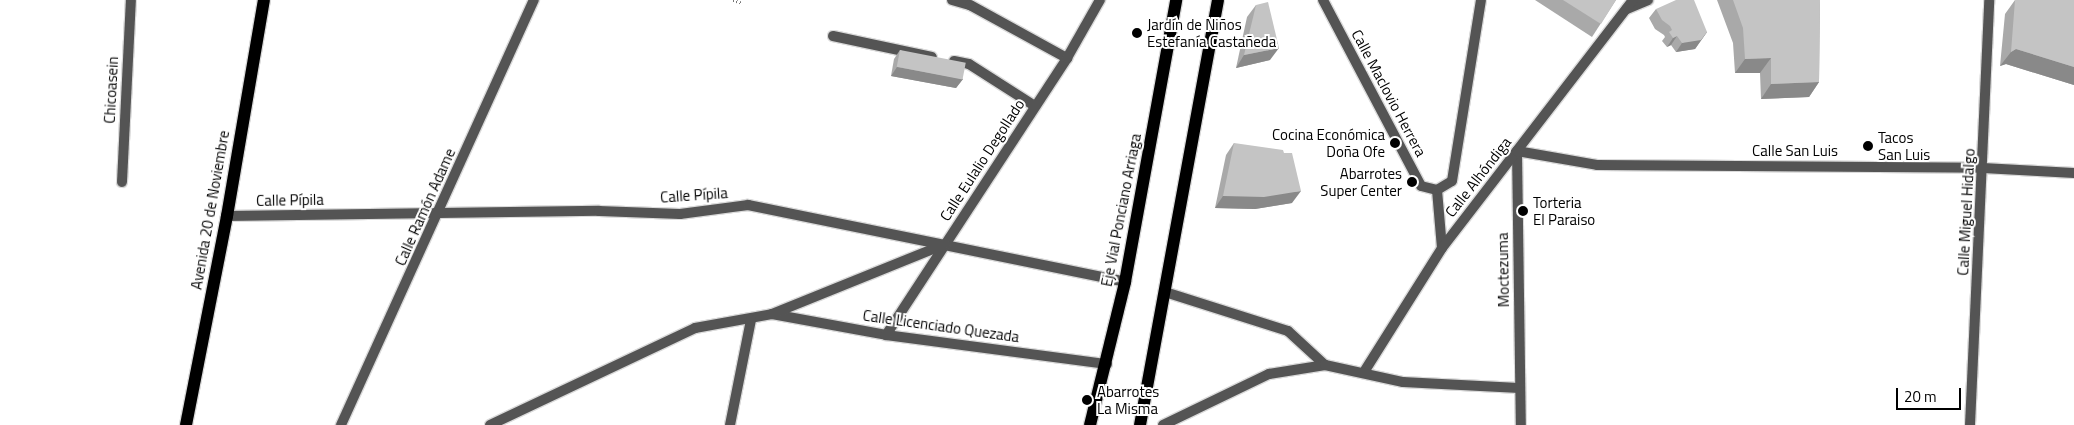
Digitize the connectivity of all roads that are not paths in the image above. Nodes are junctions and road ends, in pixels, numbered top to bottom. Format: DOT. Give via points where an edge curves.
graph roads {
  1 [pos="131,0"];
  2 [pos="264,0"];
  3 [pos="534,0"];
  4 [pos="952,0"];
  5 [pos="1100,0"];
  6 [pos="1176,0"];
  7 [pos="1218,0"];
  8 [pos="1323,0"];
  9 [pos="1481,0"];
  10 [pos="1633,0"];
  11 [pos="1648,0"];
  12 [pos="1989,0"];
  13 [pos="1626,9"];
  14 [pos="833,36"];
  15 [pos="1067,58"];
  16 [pos="1036,106"];
  17 [pos="1517,151"];
  18 [pos="1983,168"];
  19 [pos="2074,173"];
  20 [pos="122,182"];
  21 [pos="1437,190"];
  22 [pos="439,213"];
  23 [pos="227,216"];
  24 [pos="946,244"];
  25 [pos="1442,248"];
  26 [pos="1125,282"];
  27 [pos="1165,292"];
  28 [pos="772,314"];
  29 [pos="751,320"];
  30 [pos="886,335"];
  31 [pos="1106,364"];
  32 [pos="1325,364"];
  33 [pos="1364,372"];
  34 [pos="1520,388"];
  35 [pos="186,425"];
  36 [pos="341,425"];
  37 [pos="490,425"];
  38 [pos="730,425"];
  39 [pos="1090,425"];
  40 [pos="1140,425"];
  41 [pos="1163,425"];
  42 [pos="1521,425"];
  43 [pos="1970,425"];
  1 -- 20 [label="street, Chicoasein"];
  2 -- 23 [label="main road, Avenida 20 de Noviembre"];
  3 -- 22 [label="street, Calle Ramón Adame"];
  4 -- 15 [label="street" via="970,4"];
  5 -- 15 [label="street, Calle Eulalio Degollado"];
  6 -- 26 [label="main road, Eje Vial Ponciano Arriaga"];
  7 -- 27 [label="main road"];
  8 -- 21 [label="street, Calle Maclovio Herrera" via="1421,186"];
  9 -- 21 [label="street" via="1452,182"];
  10 -- 13 [label="street, Calle Alhóndiga"];
  11 -- 13 [label="street"];
  12 -- 18 [label="street, Calle Miguel Hidalgo"];
  13 -- 17 [label="street, Calle Alhóndiga"];
  14 -- 16 [label="street" via="969,64"];
  15 -- 16 [label="street, Calle Eulalio Degollado"];
  16 -- 24 [label="street, Calle Eulalio Degollado"];
  17 -- 18 [label="street, Calle San Luis" via="1597,165"];
  17 -- 25 [label="street, Calle Alhóndiga"];
  17 -- 34 [label="street, Moctezuma"];
  18 -- 19 [label="street, Calle San Luis"];
  18 -- 43 [label="street, Calle Miguel Hidalgo"];
  21 -- 25 [label="street"];
  22 -- 23 [label="street, Calle Pípila"];
  22 -- 24 [label="street, Calle Pípila" via="599,211 680,214 748,205"];
  22 -- 36 [label="street, Calle Ramón Adame"];
  23 -- 35 [label="main road, Avenida 20 de Noviembre"];
  24 -- 26 [label="street, Calle Pípila"];
  24 -- 28 [label="street, Calle Licenciado Quezada"];
  24 -- 30 [label="street, Calle Eulalio Degollado"];
  25 -- 33 [label="street, Calle Alhóndiga"];
  26 -- 31 [label="main road, Eje Vial Ponciano Arriaga"];
  27 -- 32 [label="street" via="1288,331"];
  27 -- 40 [label="main road"];
  28 -- 29 [label="street, Calle Licenciado Quezada"];
  28 -- 30 [label="street, Calle Licenciado Quezada"];
  29 -- 37 [label="street, Calle Licenciado Quezada" via="695,328"];
  29 -- 38 [label="street"];
  30 -- 31 [label="street, Calle Licenciado Quezada"];
  31 -- 39 [label="main road, Eje Vial Ponciano Arriaga"];
  32 -- 33 [label="street"];
  32 -- 41 [label="street" via="1269,374"];
  33 -- 34 [label="street" via="1403,382"];
  34 -- 42 [label="street"];
}
